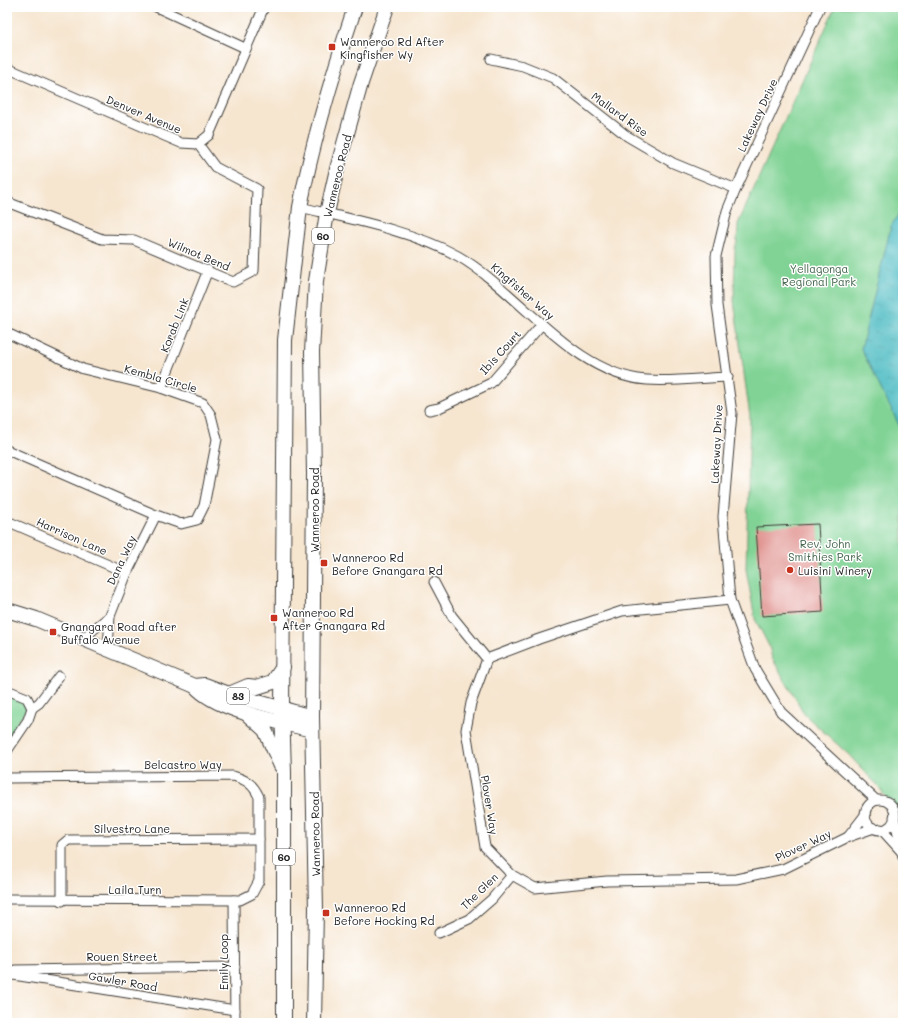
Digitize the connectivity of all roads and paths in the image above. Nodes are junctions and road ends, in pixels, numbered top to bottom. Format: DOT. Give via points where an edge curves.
graph roads {
  1 [pos="156,7"];
  2 [pos="264,7"];
  3 [pos="355,7"];
  4 [pos="387,7"];
  5 [pos="820,7"];
  6 [pos="245,48"];
  7 [pos="491,59"];
  8 [pos="7,68"];
  9 [pos="198,144"];
  10 [pos="736,189"];
  11 [pos="7,202"];
  12 [pos="300,207"];
  13 [pos="327,213"];
  14 [pos="208,270"];
  15 [pos="542,324"];
  16 [pos="7,333"];
  17 [pos="728,377"];
  18 [pos="161,388"];
  19 [pos="429,410"];
  20 [pos="7,450"];
  21 [pos="156,515"];
  22 [pos="7,521"];
  23 [pos="127,573"];
  24 [pos="434,582"];
  25 [pos="7,599"];
  26 [pos="730,600"];
  27 [pos="7,610"];
  28 [pos="110,616"];
  29 [pos="36,619"];
  30 [pos="82,639"];
  31 [pos="108,650"];
  32 [pos="488,660"];
  33 [pos="283,667"];
  34 [pos="59,676"];
  35 [pos="195,686"];
  36 [pos="7,690"];
  37 [pos="229,694"];
  38 [pos="32,708"];
  39 [pos="282,708"];
  40 [pos="247,714"];
  41 [pos="283,722"];
  42 [pos="312,723"];
  43 [pos="7,751"];
  44 [pos="284,772"];
  45 [pos="7,778"];
  46 [pos="860,787"];
  47 [pos="876,800"];
  48 [pos="866,812"];
  49 [pos="894,816"];
  50 [pos="878,829"];
  51 [pos="848,837"];
  52 [pos="259,839"];
  53 [pos="902,855"];
  54 [pos="512,875"];
  55 [pos="257,886"];
  56 [pos="7,899"];
  57 [pos="234,900"];
  58 [pos="62,901"];
  59 [pos="439,933"];
  60 [pos="235,967"];
  61 [pos="10,974"];
  62 [pos="235,1010"];
  63 [pos="235,1023"];
  64 [pos="284,1023"];
  65 [pos="314,1023"];
  1 -- 6 [label="street"];
  2 -- 6 [label="street"];
  3 -- 12 [label="main road, 60" via="329,84"];
  4 -- 13 [label="main road, Wanneroo Road / 60" via="361,84"];
  5 -- 10 [label="street, Lakeway Drive"];
  6 -- 9 [label="street" via="209,135"];
  7 -- 10 [label="street, Mallard Rise" via="523,66 553,78 627,136 672,163"];
  8 -- 9 [label="street, Denver Avenue" via="182,143"];
  9 -- 14 [label="street, Wilmot Bend" via="215,167 258,189 254,271 233,282"];
  10 -- 17 [label="street, Lakeway Drive" via="727,211 716,256 717,305"];
  11 -- 14 [label="street, Wilmot Bend" via="102,240 134,240"];
  12 -- 13 [label="street, Kingfisher Way"];
  12 -- 33 [label="main road, 60" via="285,340"];
  13 -- 15 [label="street, Kingfisher Way" via="410,237 458,256 503,288"];
  13 -- 42 [label="main road, Wanneroo Road / 60" via="316,281 312,352"];
  14 -- 18 [label="street, Korab Link"];
  15 -- 17 [label="street, Kingfisher Way" via="580,356 618,373 646,380"];
  15 -- 19 [label="street, Ibis Court" via="491,383 439,408"];
  16 -- 18 [label="street, Kembla Circle" via="83,369"];
  17 -- 26 [label="street, Lakeway Drive" via="732,413 723,517"];
  18 -- 21 [label="street, Kembla Circle" via="203,403 211,415 217,439 204,506 197,520 181,524"];
  20 -- 21 [label="street, Kembla Circle"];
  21 -- 23 [label="street, Dana Way"];
  22 -- 23 [label="street, Harrison Lane"];
  23 -- 28 [label="street, Dana Way"];
  24 -- 32 [label="street" via="452,616"];
  25 -- 29 [label="main road, 83" via="18,604"];
  26 -- 32 [label="street" via="622,611 539,639"];
  26 -- 46 [label="street, Lakeway Drive" via="755,669 781,712"];
  27 -- 29 [label="main road, 83"];
  28 -- 30 [label="street, Dana Way"];
  28 -- 31 [label="street, Dana Way"];
  29 -- 30 [label="main road, 83"];
  30 -- 31 [label="main road, 83"];
  31 -- 35 [label="main road, 83"];
  32 -- 54 [label="street, Plover Way" via="471,704 466,730 485,847"];
  33 -- 37 [label="main road" via="273,682 258,687 248,686"];
  33 -- 39 [label="main road, 60"];
  34 -- 38 [label="street" via="39,704"];
  35 -- 37 [label="main road, 83" via="205,685"];
  35 -- 40 [label="main road, 83" via="204,695"];
  36 -- 38 [label="street" via="27,698"];
  37 -- 39 [label="main road, 83"];
  38 -- 43 [label="street" via="28,720"];
  39 -- 41 [label="main road, 60"];
  39 -- 42 [label="main road, 83"];
  40 -- 41 [label="main road, 83"];
  40 -- 44 [label="main road, 83" via="265,730"];
  41 -- 42 [label="main road, 83"];
  41 -- 44 [label="main road, 60"];
  42 -- 65 [label="main road, Wanneroo Road / 60" via="316,902"];
  44 -- 64 [label="main road, 60"];
  45 -- 52 [label="street, Belcastro Way" via="233,776 245,779 254,787 259,797"];
  46 -- 47 [label="street, Lakeway Drive"];
  46 -- 48 [label="street"];
  47 -- 48 [label="street"];
  47 -- 49 [label="street" via="889,803"];
  48 -- 50 [label="street" via="868,824"];
  48 -- 51 [label="street, Plover Way"];
  49 -- 50 [label="street" via="890,825"];
  49 -- 53 [label="street"];
  50 -- 51 [label="street, Plover Way"];
  50 -- 53 [label="street"];
  51 -- 54 [label="street, Plover Way" via="783,869 736,879 607,881 535,888"];
  52 -- 55 [label="street, Belcastro Way"];
  52 -- 58 [label="street, Silvestro Lane" via="68,840 62,845"];
  54 -- 59 [label="street, The Glen" via="492,899 469,919"];
  55 -- 57 [label="street, Laila Turn" via="252,894"];
  56 -- 58 [label="street, Laila Turn"];
  57 -- 58 [label="street, Laila Turn"];
  57 -- 60 [label="street, Emily Loop"];
  60 -- 61 [label="street, Rouen Street" via="22,969"];
  60 -- 62 [label="street, Emily Loop"];
  61 -- 62 [label="street, Gawler Road"];
  62 -- 63 [label="street, Emily Loop"];
}
